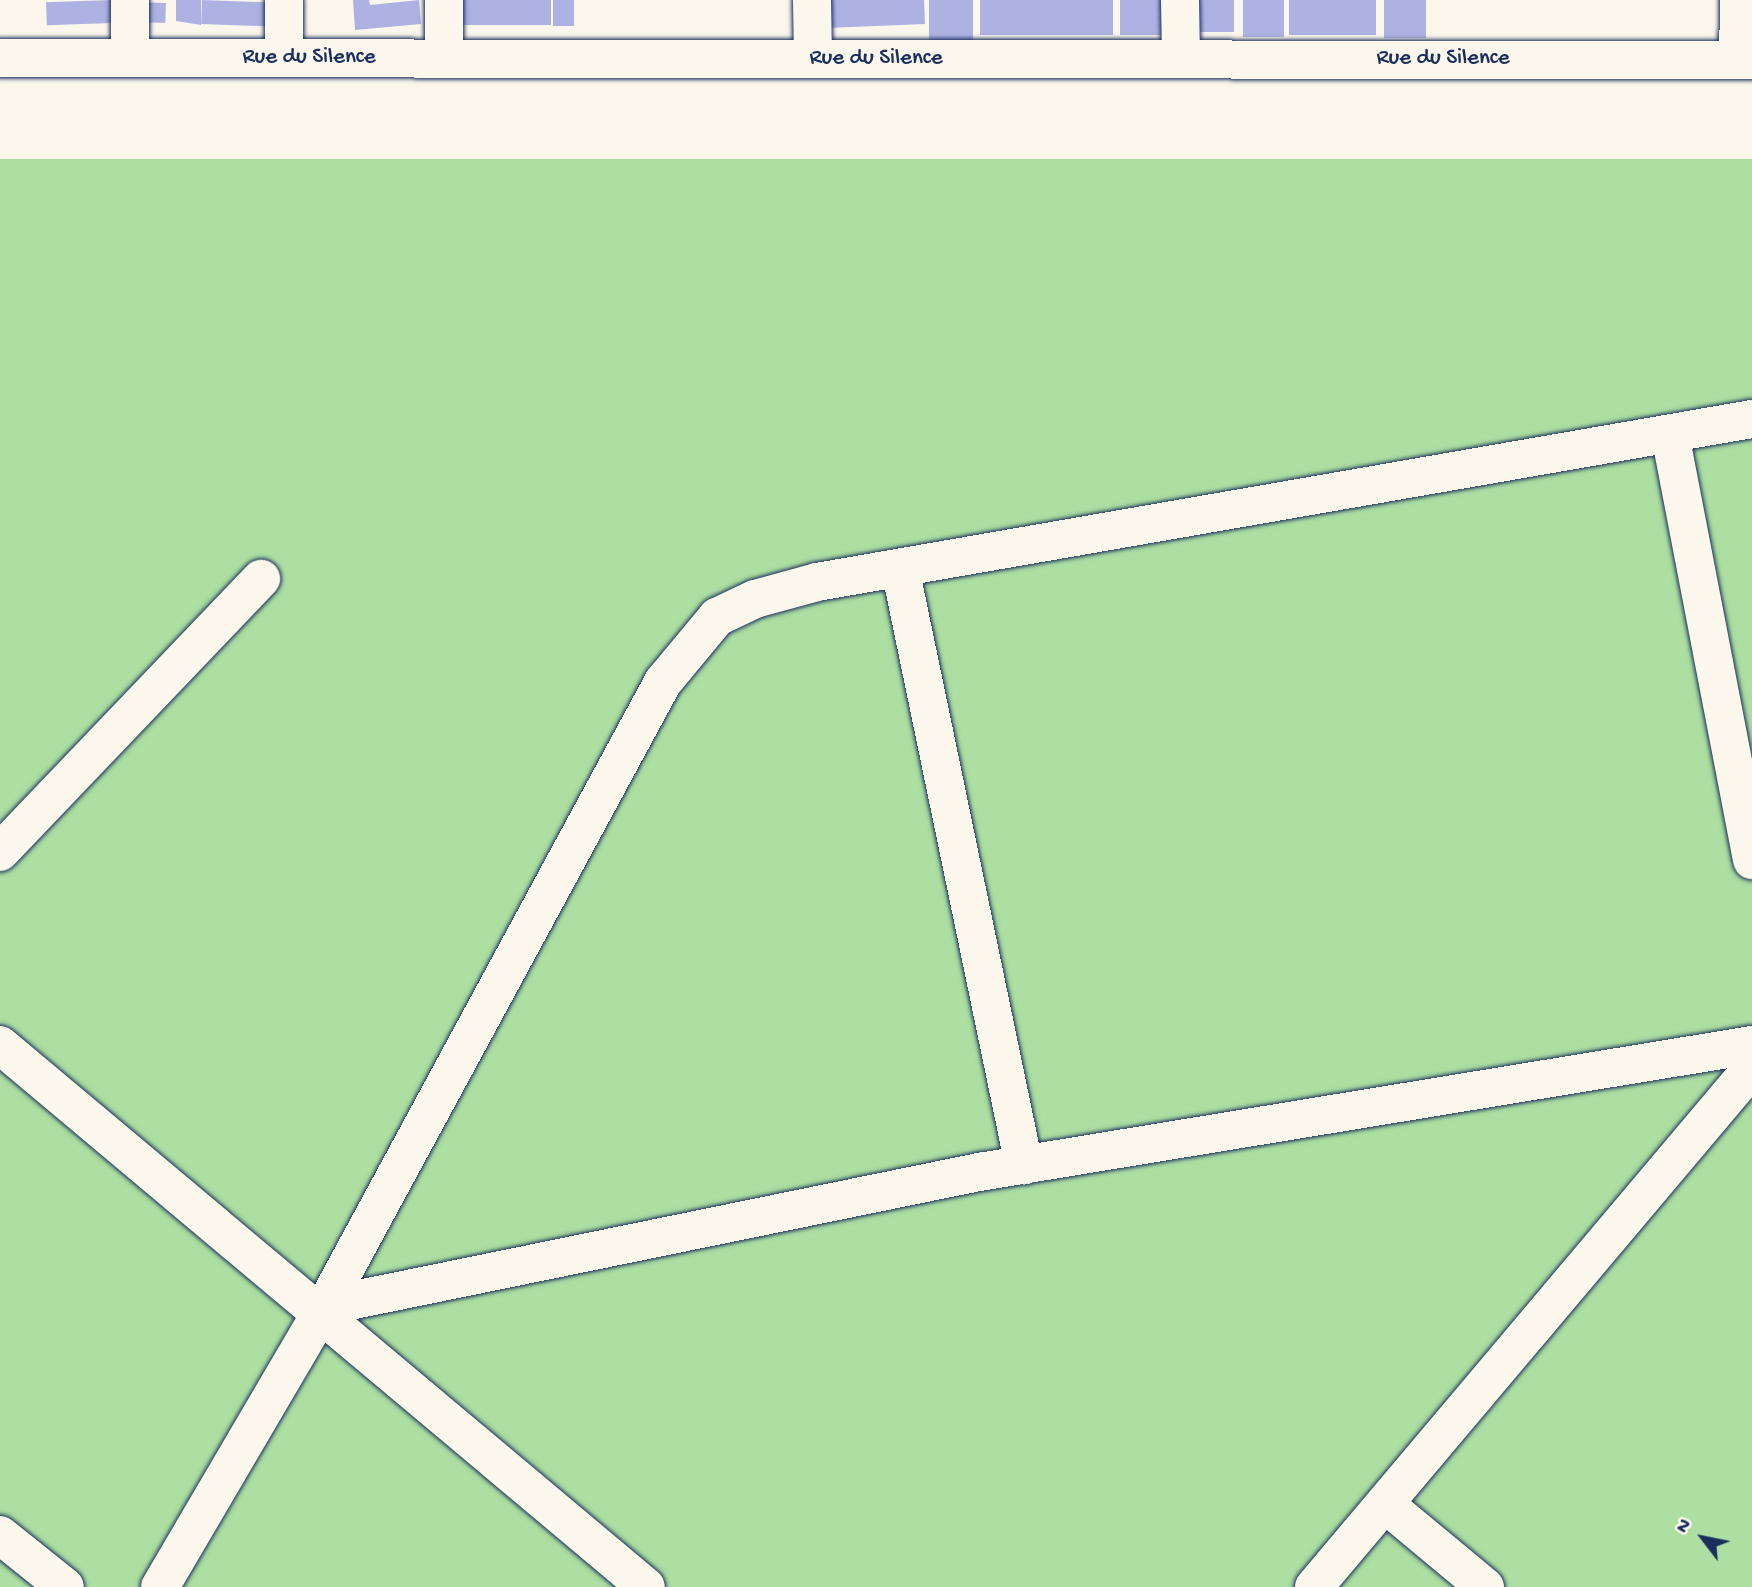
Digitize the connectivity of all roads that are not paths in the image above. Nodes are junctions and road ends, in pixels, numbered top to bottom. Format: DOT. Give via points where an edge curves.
graph roads {
  1 [pos="130,0"];
  2 [pos="284,0"];
  3 [pos="444,0"];
  4 [pos="812,0"];
  5 [pos="1180,0"];
  6 [pos="1739,0"];
  7 [pos="0,58"];
  8 [pos="130,58"];
  9 [pos="284,58"];
  10 [pos="444,58"];
  11 [pos="813,59"];
  12 [pos="1181,59"];
  13 [pos="1745,60"];
  14 [pos="1752,419"];
  15 [pos="1670,434"];
  16 [pos="900,568"];
  17 [pos="261,579"];
  18 [pos="0,852"];
  19 [pos="1752,860"];
  20 [pos="0,1045"];
  21 [pos="1751,1065"];
  22 [pos="1024,1165"];
  23 [pos="323,1307"];
  24 [pos="1385,1504"];
  25 [pos="0,1535"];
  26 [pos="65,1587"];
  27 [pos="160,1587"];
  28 [pos="646,1587"];
  29 [pos="1314,1587"];
  30 [pos="1485,1587"];
  1 -- 8 [label="street"];
  2 -- 9 [label="street"];
  3 -- 10 [label="street"];
  4 -- 11 [label="street"];
  5 -- 12 [label="street"];
  6 -- 13 [label="street"];
  7 -- 8 [label="street, Rue du Silence"];
  8 -- 9 [label="street, Rue du Silence"];
  9 -- 10 [label="street, Rue du Silence"];
  10 -- 11 [label="street, Rue du Silence"];
  11 -- 12 [label="street, Rue du Silence"];
  12 -- 13 [label="street, Rue du Silence"];
  14 -- 15 [label="street"];
  15 -- 16 [label="street"];
  15 -- 19 [label="street"];
  16 -- 22 [label="street"];
  16 -- 23 [label="street" via="755,598 717,617 684,650"];
  17 -- 18 [label="street"];
  20 -- 23 [label="street"];
  21 -- 22 [label="street"];
  21 -- 24 [label="street"];
  22 -- 23 [label="street"];
  23 -- 27 [label="street"];
  23 -- 28 [label="street"];
  24 -- 29 [label="street"];
  24 -- 30 [label="street"];
  25 -- 26 [label="street"];
}
